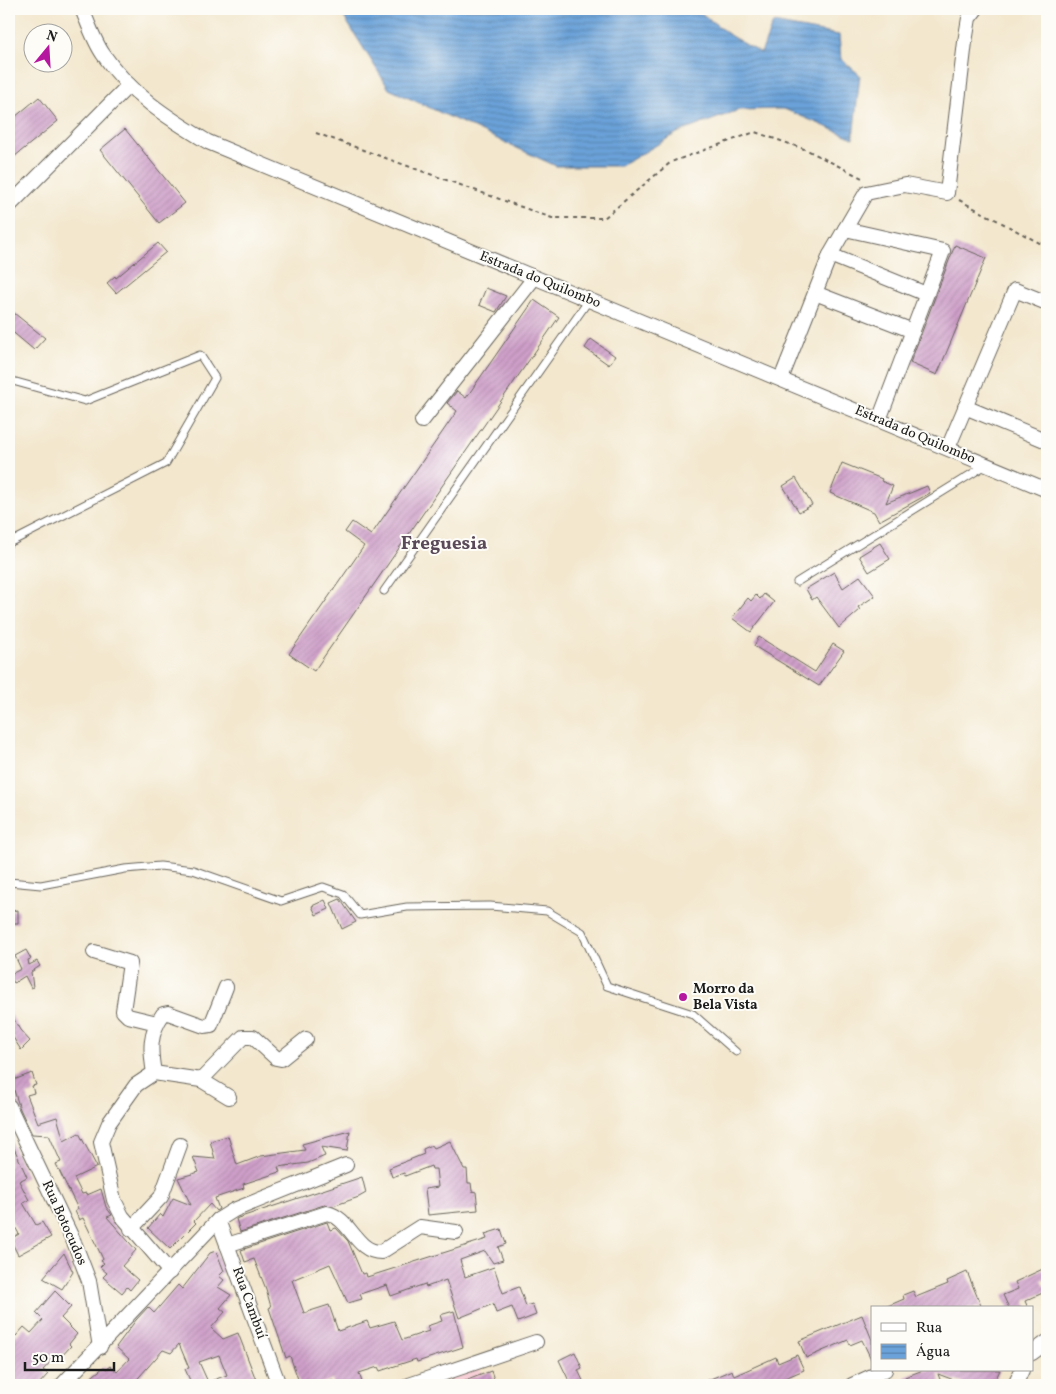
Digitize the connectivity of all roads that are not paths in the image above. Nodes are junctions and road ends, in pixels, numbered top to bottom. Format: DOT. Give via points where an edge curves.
graph roads {
  1 [pos="82,9"];
  2 [pos="976,9"];
  3 [pos="129,85"];
  4 [pos="9,206"];
  5 [pos="845,229"];
  6 [pos="830,255"];
  7 [pos="534,278"];
  8 [pos="816,292"];
  9 [pos="926,294"];
  10 [pos="588,300"];
  11 [pos="1047,303"];
  12 [pos="912,331"];
  13 [pos="781,379"];
  14 [pos="9,380"];
  15 [pos="965,407"];
  16 [pos="879,420"];
  17 [pos="422,421"];
  18 [pos="1047,441"];
  19 [pos="948,448"];
  20 [pos="986,464"];
  21 [pos="1047,490"];
  22 [pos="9,543"];
  23 [pos="797,582"];
  24 [pos="384,591"];
  25 [pos="9,882"];
  26 [pos="94,952"];
  27 [pos="226,986"];
  28 [pos="157,1023"];
  29 [pos="306,1039"];
  30 [pos="736,1052"];
  31 [pos="154,1072"];
  32 [pos="202,1080"];
  33 [pos="229,1097"];
  34 [pos="9,1106"];
  35 [pos="180,1145"];
  36 [pos="346,1165"];
  37 [pos="218,1220"];
  38 [pos="131,1229"];
  39 [pos="456,1232"];
  40 [pos="227,1245"];
  41 [pos="170,1272"];
  42 [pos="536,1342"];
  43 [pos="1047,1342"];
  44 [pos="100,1346"];
  45 [pos="1034,1352"];
  46 [pos="881,1372"];
  47 [pos="1021,1372"];
  48 [pos="67,1383"];
  49 [pos="279,1385"];
  50 [pos="410,1385"];
  51 [pos="852,1385"];
  52 [pos="1015,1385"];
  1 -- 3 [label="street, Estrada do Quilombo" via="102,53"];
  2 -- 5 [label="street" via="969,18 947,193 905,185 866,193"];
  3 -- 4 [label="street"];
  3 -- 7 [label="street, Estrada do Quilombo" via="159,112 208,142"];
  5 -- 6 [label="street"];
  5 -- 9 [label="street" via="943,251"];
  6 -- 8 [label="street"];
  6 -- 9 [label="street"];
  7 -- 10 [label="street, Estrada do Quilombo"];
  7 -- 17 [label="street"];
  8 -- 12 [label="street"];
  8 -- 13 [label="street"];
  9 -- 12 [label="street"];
  10 -- 13 [label="street, Estrada do Quilombo"];
  10 -- 24 [label="lane"];
  11 -- 15 [label="street" via="1015,290"];
  12 -- 16 [label="street"];
  13 -- 16 [label="street, Estrada do Quilombo"];
  14 -- 22 [label="lane" via="85,401 200,355 215,378 166,463"];
  15 -- 18 [label="street"];
  15 -- 19 [label="street"];
  16 -- 19 [label="street, Estrada do Quilombo"];
  19 -- 20 [label="street, Estrada do Quilombo"];
  20 -- 21 [label="street, Estrada do Quilombo"];
  20 -- 23 [label="lane"];
  25 -- 30 [label="lane" via="41,885 125,869 160,866 193,870 282,901 323,887 343,894 360,915 407,907 490,906 547,911 582,932 607,986 693,1014"];
  26 -- 28 [label="street" via="130,963 123,1011 128,1016"];
  27 -- 28 [label="street" via="211,1025 204,1026 168,1013 163,1014"];
  28 -- 31 [label="street" via="150,1049"];
  29 -- 32 [label="street" via="281,1059 253,1037 243,1037"];
  31 -- 32 [label="street"];
  31 -- 38 [label="street" via="136,1085 108,1123 101,1142 114,1200"];
  32 -- 33 [label="street"];
  34 -- 44 [label="street, Rua Botocudos" via="86,1273"];
  35 -- 38 [label="street" via="161,1197"];
  36 -- 37 [label="street" via="234,1210"];
  37 -- 40 [label="street, Rua Cambuí"];
  37 -- 41 [label="street"];
  38 -- 41 [label="street"];
  39 -- 40 [label="street" via="420,1227 381,1252 374,1252 362,1245 338,1218 327,1213"];
  40 -- 49 [label="street, Rua Cambuí"];
  41 -- 44 [label="street"];
  42 -- 50 [label="street"];
  43 -- 45 [label="street"];
  44 -- 48 [label="street"];
  46 -- 51 [label="street"];
  47 -- 52 [label="street"];
}
